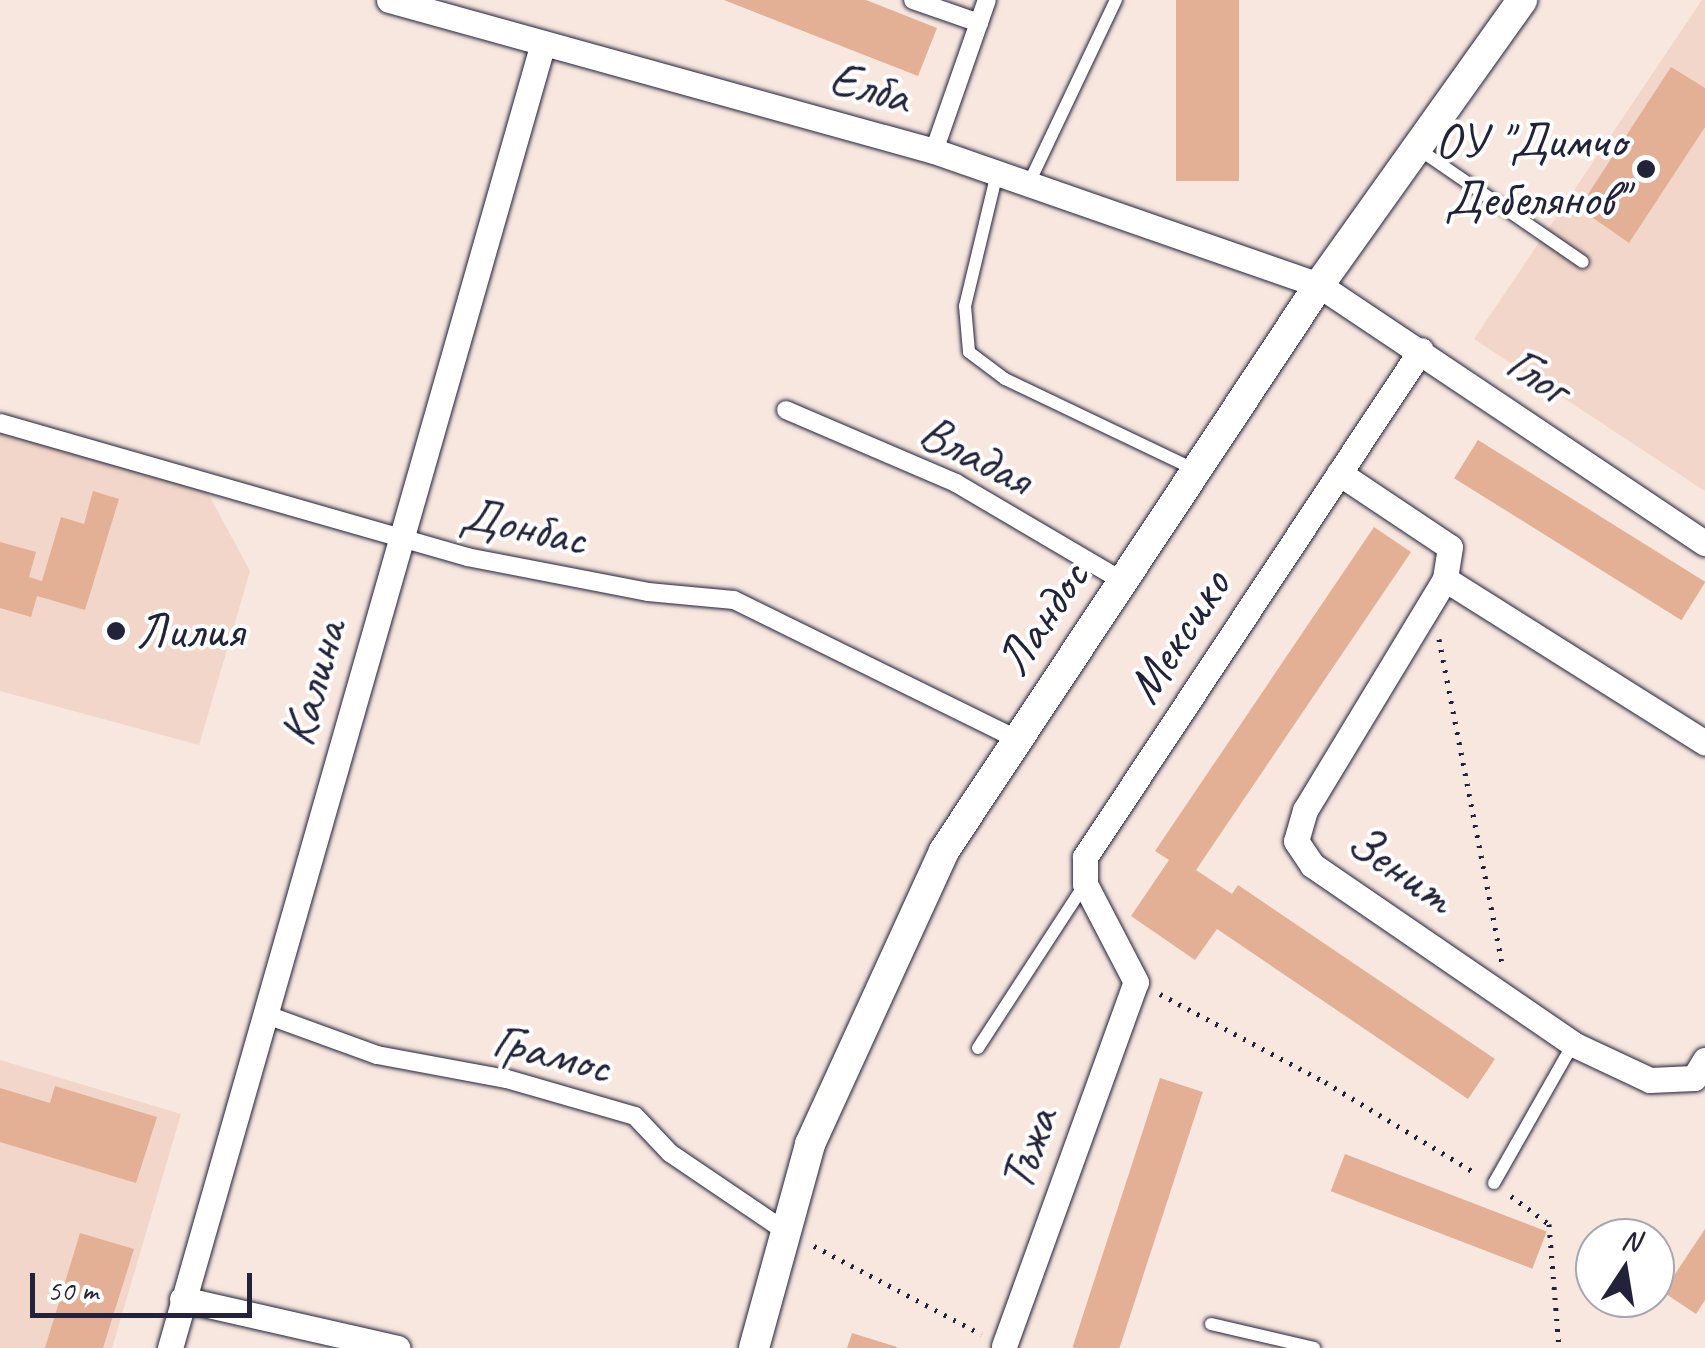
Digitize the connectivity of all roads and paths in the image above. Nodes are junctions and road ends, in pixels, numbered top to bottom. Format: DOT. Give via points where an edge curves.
graph roads {
  1 [pos="389,0"];
  2 [pos="914,0"];
  3 [pos="988,0"];
  4 [pos="1116,0"];
  5 [pos="1522,0"];
  6 [pos="979,23"];
  7 [pos="543,43"];
  8 [pos="1417,148"];
  9 [pos="934,151"];
  10 [pos="998,173"];
  11 [pos="1029,184"];
  12 [pos="1583,262"];
  13 [pos="1320,285"];
  14 [pos="1421,350"];
  15 [pos="786,410"];
  16 [pos="0,423"];
  17 [pos="1197,470"];
  18 [pos="1340,473"];
  19 [pos="400,540"];
  20 [pos="1705,543"];
  21 [pos="1445,579"];
  22 [pos="1124,582"];
  23 [pos="1017,738"];
  24 [pos="1705,743"];
  25 [pos="1084,884"];
  26 [pos="1136,982"];
  27 [pos="1510,999"];
  28 [pos="267,1015"];
  29 [pos="1574,1044"];
  30 [pos="978,1048"];
  31 [pos="1705,1060"];
  32 [pos="1494,1183"];
  33 [pos="784,1230"];
  34 [pos="182,1299"];
  35 [pos="1211,1324"];
  36 [pos="1004,1346"];
  37 [pos="170,1348"];
  38 [pos="398,1348"];
  39 [pos="754,1348"];
  40 [pos="1314,1348"];
  41 [pos="1560,1348"];
  1 -- 7 [label="street, Елба"];
  2 -- 6 [label="street"];
  3 -- 6 [label="street"];
  4 -- 11 [label="lane"];
  5 -- 8 [label="street, Ландос"];
  6 -- 9 [label="street"];
  7 -- 9 [label="street, Елба"];
  7 -- 19 [label="street, Калина"];
  8 -- 12 [label="lane"];
  8 -- 13 [label="street, Ландос"];
  9 -- 10 [label="street, Елба"];
  10 -- 11 [label="street, Елба"];
  10 -- 17 [label="lane" via="965,306 969,352 1005,379"];
  11 -- 13 [label="street, Елба"];
  13 -- 14 [label="street, Глог"];
  13 -- 17 [label="street, Ландос"];
  14 -- 18 [label="street, Мексико"];
  14 -- 20 [label="street, Глог"];
  15 -- 22 [label="street, Владая" via="956,483"];
  16 -- 19 [label="street, Донбас"];
  17 -- 22 [label="street, Ландос"];
  18 -- 21 [label="street" via="1450,547"];
  18 -- 25 [label="street, Мексико" via="1086,857"];
  19 -- 23 [label="street, Донбас" via="630,588 734,600"];
  19 -- 28 [label="street, Калина"];
  21 -- 24 [label="street"];
  21 -- 27 [label="path" via="1440,640"];
  21 -- 27 [label="street, Зенит" via="1305,810 1296,841 1312,865"];
  22 -- 23 [label="street, Ландос"];
  23 -- 33 [label="street, Ландос" via="944,851 810,1144"];
  25 -- 26 [label="street"];
  25 -- 30 [label="lane"];
  26 -- 32 [label="path" via="1325,1082"];
  26 -- 36 [label="street, Тъжа"];
  27 -- 29 [label="street, Зенит"];
  28 -- 33 [label="street, Грамос" via="377,1055 507,1079 636,1116 670,1153"];
  28 -- 34 [label="street, Калина"];
  29 -- 31 [label="street, Зенит" via="1650,1080 1694,1078"];
  29 -- 32 [label="lane"];
  32 -- 41 [label="path" via="1549,1224"];
  33 -- 36 [label="path"];
  33 -- 39 [label="street, Ландос"];
  34 -- 37 [label="street, Калина"];
  34 -- 38 [label="street"];
  35 -- 40 [label="lane"];
}
